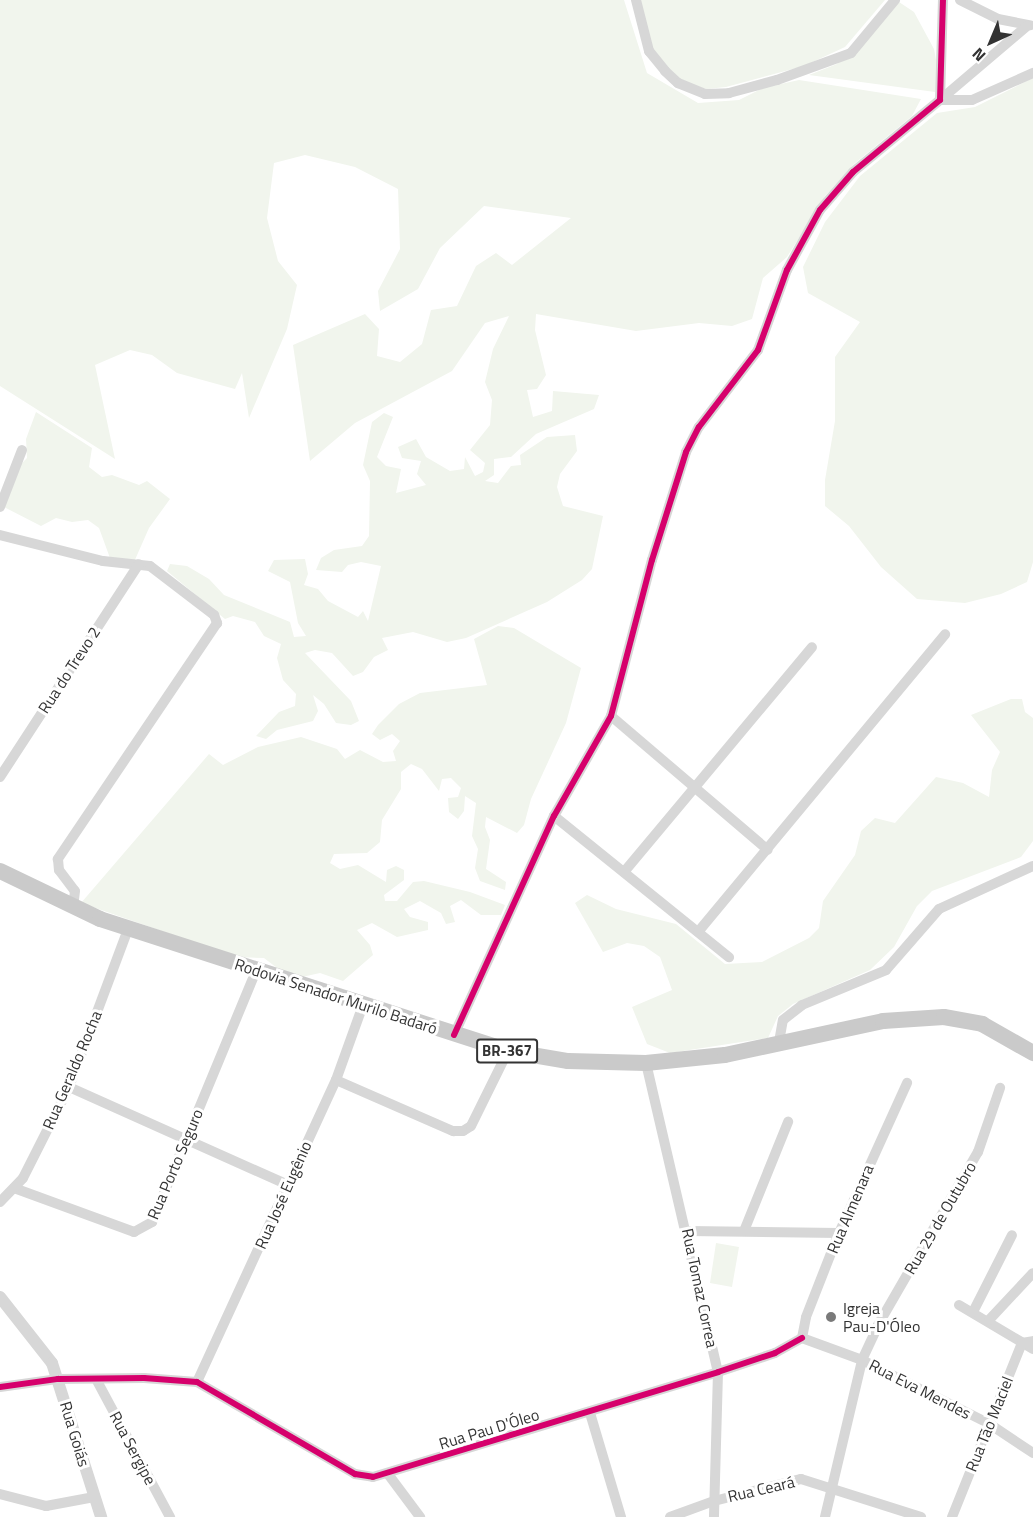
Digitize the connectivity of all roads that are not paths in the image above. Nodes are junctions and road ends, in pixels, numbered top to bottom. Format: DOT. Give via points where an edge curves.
graph roads {
  1 [pos="636,0"];
  2 [pos="895,0"];
  3 [pos="943,0"];
  4 [pos="960,0"];
  5 [pos="1030,25"];
  6 [pos="1033,73"];
  7 [pos="940,100"];
  8 [pos="22,450"];
  9 [pos="0,507"];
  10 [pos="0,535"];
  11 [pos="139,564"];
  12 [pos="945,634"];
  13 [pos="812,647"];
  14 [pos="611,716"];
  15 [pos="0,777"];
  16 [pos="696,789"];
  17 [pos="554,816"];
  18 [pos="768,850"];
  19 [pos="1033,867"];
  20 [pos="0,871"];
  21 [pos="624,872"];
  22 [pos="73,907"];
  23 [pos="128,929"];
  24 [pos="698,932"];
  25 [pos="729,957"];
  26 [pos="257,969"];
  27 [pos="363,1005"];
  28 [pos="454,1035"];
  29 [pos="779,1042"];
  30 [pos="507,1051"];
  31 [pos="1033,1053"];
  32 [pos="646,1063"];
  33 [pos="336,1080"];
  34 [pos="907,1083"];
  35 [pos="69,1087"];
  36 [pos="1000,1088"];
  37 [pos="788,1122"];
  38 [pos="186,1138"];
  39 [pos="286,1184"];
  40 [pos="15,1188"];
  41 [pos="0,1202"];
  42 [pos="688,1231"];
  43 [pos="744,1231"];
  44 [pos="839,1233"];
  45 [pos="1012,1235"];
  46 [pos="1033,1273"];
  47 [pos="0,1297"];
  48 [pos="958,1305"];
  49 [pos="973,1312"];
  50 [pos="989,1320"];
  51 [pos="802,1338"];
  52 [pos="1028,1342"];
  53 [pos="1033,1349"];
  54 [pos="862,1360"];
  55 [pos="718,1372"];
  56 [pos="58,1379"];
  57 [pos="96,1379"];
  58 [pos="197,1382"];
  59 [pos="0,1386"];
  60 [pos="590,1413"];
  61 [pos="988,1423"];
  62 [pos="1033,1453"];
  63 [pos="388,1474"];
  64 [pos="831,1489"];
  65 [pos="0,1494"];
  66 [pos="94,1497"];
  67 [pos="714,1500"];
  68 [pos="101,1517"];
  69 [pos="170,1517"];
  70 [pos="420,1517"];
  71 [pos="621,1517"];
  72 [pos="670,1517"];
  73 [pos="714,1517"];
  74 [pos="825,1517"];
  75 [pos="921,1517"];
  76 [pos="952,1517"];
  1 -- 2 [label="street" via="654,58 678,83 705,94 729,93 777,80 851,53"];
  3 -- 7 [label="street"];
  4 -- 5 [label="street" via="998,19"];
  5 -- 7 [label="street"];
  6 -- 7 [label="street" via="972,100"];
  7 -- 14 [label="street" via="853,172 820,210 787,270 758,350 699,427 686,452 655,549"];
  8 -- 9 [label="street"];
  10 -- 11 [label="street" via="103,561"];
  11 -- 15 [label="street, Rua do Trevo 2"];
  11 -- 22 [label="street" via="159,572 214,615 217,623 58,860 59,870 75,891"];
  12 -- 18 [label="street"];
  13 -- 16 [label="street"];
  14 -- 16 [label="street"];
  14 -- 17 [label="street"];
  16 -- 18 [label="street"];
  16 -- 21 [label="street"];
  17 -- 21 [label="street"];
  17 -- 28 [label="street"];
  18 -- 24 [label="street"];
  19 -- 29 [label="street" via="939,909 886,970 802,1005 783,1020"];
  20 -- 22 [label="main road, Rodovia Senador Murilo Badaró / BR-367"];
  21 -- 24 [label="street"];
  22 -- 23 [label="main road, Rodovia Senador Murilo Badaró / BR-367"];
  23 -- 26 [label="main road, Rodovia Senador Murilo Badaró / BR-367"];
  23 -- 35 [label="street, Rua Geraldo Rocha"];
  24 -- 25 [label="street"];
  26 -- 27 [label="main road, Rodovia Senador Murilo Badaró / BR-367"];
  26 -- 38 [label="street, Rua Porto Seguro"];
  27 -- 28 [label="main road, Rodovia Senador Murilo Badaró / BR-367"];
  27 -- 33 [label="street, Rua José Eugênio"];
  28 -- 30 [label="main road, Rodovia Senador Murilo Badaró / BR-367"];
  29 -- 31 [label="main road, Rodovia Senador Murilo Badaró / BR-367" via="883,1021 944,1017 982,1024"];
  29 -- 32 [label="main road, Rodovia Senador Murilo Badaró / BR-367" via="725,1054"];
  30 -- 32 [label="main road, Rodovia Senador Murilo Badaró / BR-367" via="568,1062"];
  30 -- 33 [label="street" via="471,1126 464,1131 453,1131"];
  32 -- 42 [label="street, Rua Tomaz Correa"];
  33 -- 39 [label="street, Rua José Eugênio"];
  34 -- 44 [label="street, Rua Almenara"];
  35 -- 38 [label="street"];
  35 -- 40 [label="street, Rua Geraldo Rocha"];
  36 -- 54 [label="street, Rua 29 de Outubro" via="978,1152"];
  37 -- 43 [label="street"];
  38 -- 39 [label="street"];
  38 -- 40 [label="street, Rua Porto Seguro" via="152,1222 143,1230 134,1232"];
  39 -- 58 [label="street, Rua José Eugênio"];
  40 -- 41 [label="street, Rua Geraldo Rocha"];
  42 -- 43 [label="street"];
  42 -- 55 [label="street, Rua Tomaz Correa"];
  43 -- 44 [label="street"];
  44 -- 51 [label="street, Rua Almenara" via="806,1317"];
  45 -- 49 [label="street"];
  46 -- 50 [label="street"];
  47 -- 56 [label="street, Rua Goiás" via="47,1354"];
  48 -- 49 [label="street"];
  49 -- 50 [label="street"];
  50 -- 52 [label="street"];
  51 -- 54 [label="street, Rua Eva Mendes"];
  51 -- 55 [label="street, Rua Pau D'Óleo" via="775,1353"];
  52 -- 53 [label="street"];
  52 -- 61 [label="street, Rua Tão Maciel"];
  54 -- 61 [label="street, Rua Eva Mendes"];
  54 -- 64 [label="street, Rua 29 de Outubro"];
  55 -- 60 [label="street, Rua Pau D'Óleo"];
  55 -- 67 [label="street, Rua Tomaz Correa"];
  56 -- 57 [label="street"];
  56 -- 59 [label="street"];
  56 -- 66 [label="street, Rua Goiás"];
  57 -- 58 [label="street"];
  57 -- 69 [label="street, Rua Sergipe"];
  58 -- 63 [label="street, Rua Pau D'Óleo" via="355,1474 373,1478"];
  60 -- 63 [label="street, Rua Pau D'Óleo"];
  60 -- 71 [label="street"];
  61 -- 62 [label="street, Rua Eva Mendes"];
  61 -- 76 [label="street, Rua Tão Maciel"];
  63 -- 70 [label="street"];
  64 -- 67 [label="street, Rua Ceará" via="814,1481 790,1480"];
  64 -- 74 [label="street, Rua 29 de Outubro"];
  64 -- 75 [label="street, Rua Ceará"];
  65 -- 66 [label="street" via="46,1506"];
  66 -- 68 [label="street, Rua Goiás"];
  67 -- 72 [label="street, Rua Ceará"];
  67 -- 73 [label="street, Rua Tomaz Correa"];
}
